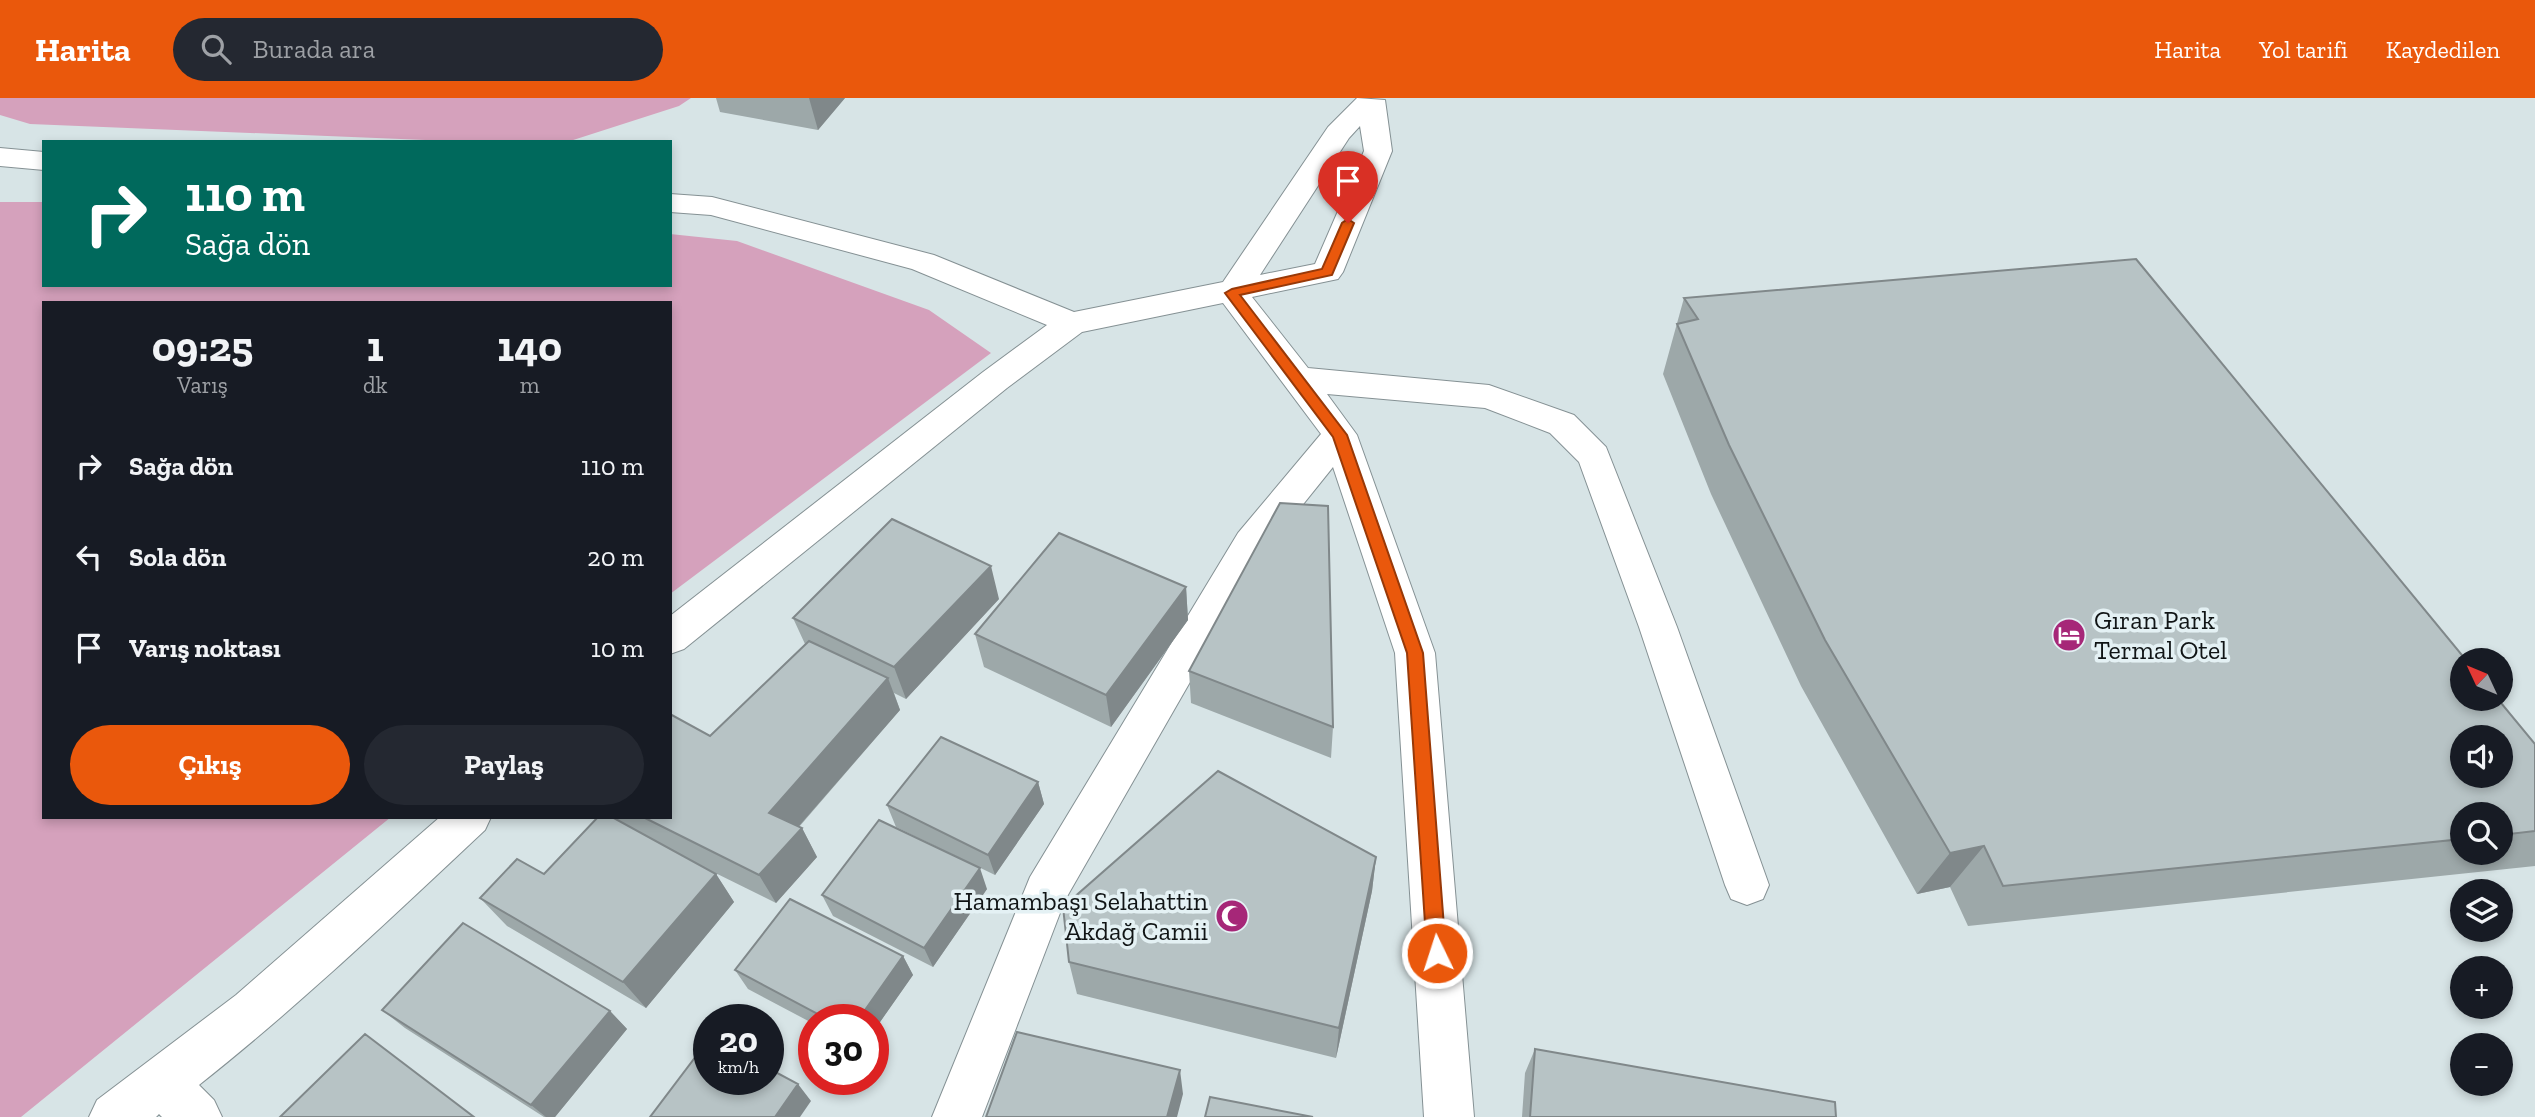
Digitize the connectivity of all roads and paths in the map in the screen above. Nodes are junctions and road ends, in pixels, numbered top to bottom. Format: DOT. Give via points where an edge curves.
graph roads {
  1 [pos="1371,99"];
  2 [pos="0,157"];
  3 [pos="42,161"];
  4 [pos="672,203"];
  5 [pos="1232,293"];
  6 [pos="1072,323"];
  7 [pos="1296,379"];
  8 [pos="1340,435"];
  9 [pos="672,636"];
  10 [pos="468,819"];
  11 [pos="1747,885"];
  12 [pos="163,1084"];
  13 [pos="114,1117"];
  14 [pos="197,1117"];
  15 [pos="957,1117"];
  16 [pos="1449,1117"];
  1 -- 5 [label="street" via="1338,133"];
  1 -- 5 [label="street" via="1378,151 1328,272"];
  2 -- 3 [label="street"];
  4 -- 6 [label="street" via="712,206 923,262"];
  5 -- 6 [label="street"];
  5 -- 7 [label="street"];
  6 -- 9 [label="street"];
  7 -- 8 [label="street"];
  7 -- 11 [label="street" via="1489,397 1562,424 1594,456"];
  8 -- 15 [label="street" via="1251,543 1046,891"];
  8 -- 16 [label="street" via="1415,653"];
  10 -- 12 [label="street" via="249,1015"];
  12 -- 13 [label="street"];
  12 -- 14 [label="street"];
}
